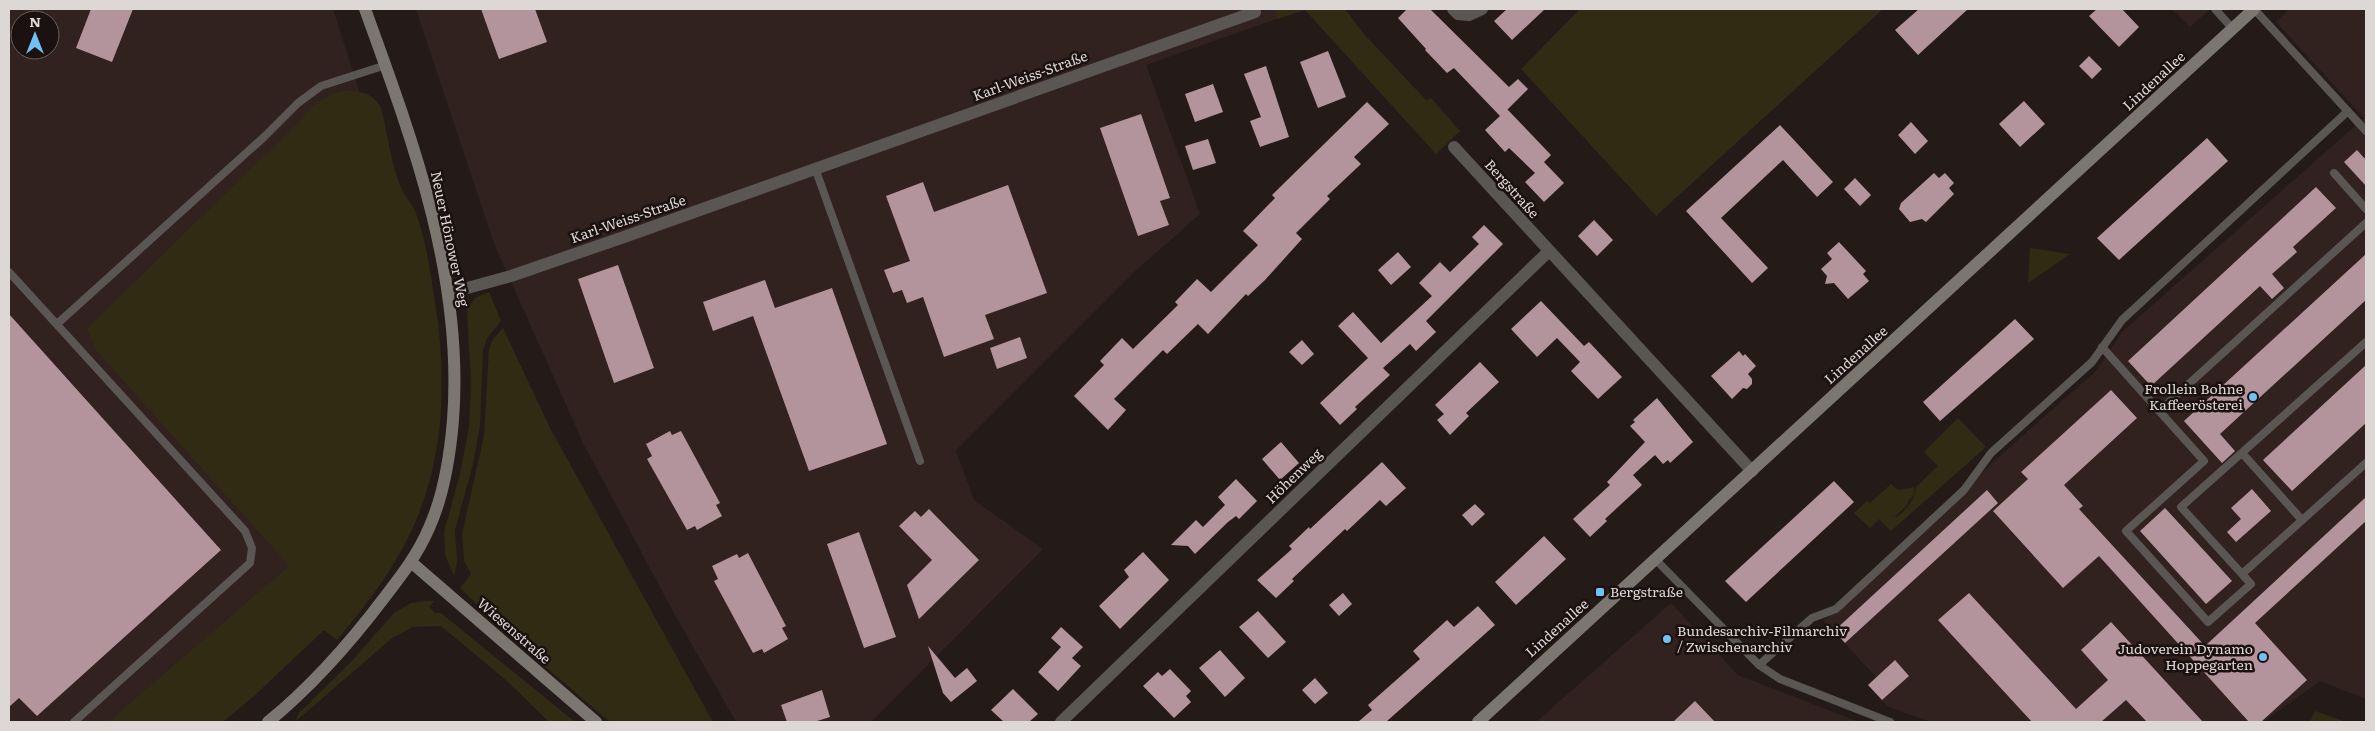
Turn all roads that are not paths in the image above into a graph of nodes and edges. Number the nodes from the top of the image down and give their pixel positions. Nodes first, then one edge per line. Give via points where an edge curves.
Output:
1 (365, 9) edge
2 (1452, 9) edge
3 (1482, 9) edge
4 (2215, 9) edge
5 (2254, 9) edge
6 (1255, 12) dead end
7 (2233, 29) junction
8 (386, 65) junction
9 (2348, 111) junction
10 (2366, 131) edge
11 (1454, 147) dead end
12 (815, 168) junction
13 (2334, 173) dead end
14 (2366, 209) edge
15 (2366, 223) edge
16 (1548, 252) junction
17 (9, 272) edge
18 (449, 293) junction
19 (57, 324) junction
20 (2366, 342) edge
21 (2102, 347) junction
22 (2159, 411) junction
23 (2242, 453) junction
24 (920, 461) dead end
25 (2366, 463) edge
26 (1752, 471) junction
27 (2302, 520) junction
28 (1656, 560) junction
29 (411, 562) junction
30 (2242, 574) junction
31 (1759, 665) junction
32 (74, 722) edge
33 (268, 722) edge
34 (596, 722) edge
35 (1061, 722) edge
36 (1478, 722) edge
37 (1890, 722) edge

1 - 8 street, Neuer Hönower Weg
2 - 3 street via 1458,14 1469,15
4 - 7 lane
5 - 7 street, Lindenallee
5 - 9 lane
6 - 12 street, Karl-Weiss-Straße
7 - 26 street, Lindenallee
8 - 18 street, Neuer Hönower Weg via 414,148
8 - 19 lane via 321,86 298,103
9 - 10 lane
9 - 21 lane via 2122,320
11 - 16 street, Bergstraße
12 - 18 street, Karl-Weiss-Straße via 511,276
12 - 24 lane
13 - 14 lane
15 - 22 lane
16 - 26 street, Bergstraße
16 - 35 street, Höhenweg
17 - 19 lane
18 - 29 street, Neuer Hönower Weg via 456,354 451,443 443,486 430,528
19 - 32 lane via 245,531 252,548 250,563
20 - 23 lane
21 - 22 lane
21 - 31 lane via 2092,362 1991,453 1964,490 1836,609 1812,618
22 - 30 lane via 2204,461 2126,531 2208,622 2251,584
23 - 27 lane
23 - 30 lane via 2182,507
25 - 27 lane
26 - 28 street, Lindenallee
27 - 30 lane
28 - 31 lane
28 - 36 street, Lindenallee
29 - 33 street, Neuer Hönower Weg via 351,642
29 - 34 street, Wiesenstraße
31 - 37 lane via 1780,680

